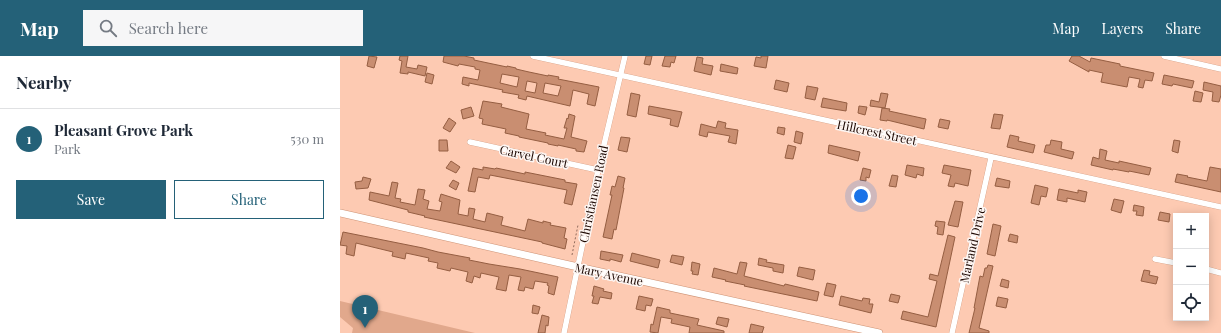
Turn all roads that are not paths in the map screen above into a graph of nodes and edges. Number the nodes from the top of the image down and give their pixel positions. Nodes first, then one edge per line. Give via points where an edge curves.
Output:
1 (533, 56) edge
2 (625, 56) edge
3 (1164, 56) edge
4 (1221, 69) edge
5 (620, 76) junction
6 (470, 142) dead end
7 (991, 158) junction
8 (598, 170) junction
9 (1221, 207) edge
10 (340, 213) edge
11 (1155, 259) dead end
12 (1173, 262) edge
13 (578, 267) junction
14 (1209, 270) edge
15 (1221, 273) edge
16 (564, 333) edge
17 (878, 333) edge
18 (952, 333) edge

1 - 5 street, Hillcrest Street
2 - 5 street, Christiansen Road
3 - 4 street
5 - 7 street, Hillcrest Street
5 - 8 street, Christiansen Road
6 - 8 street, Carvel Court
7 - 9 street, Hillcrest Street
7 - 18 street, Marland Drive
8 - 13 street, Christiansen Road
10 - 13 street, Mary Avenue
11 - 12 street
13 - 16 street, Christiansen Road
13 - 17 street, Mary Avenue
14 - 15 street

